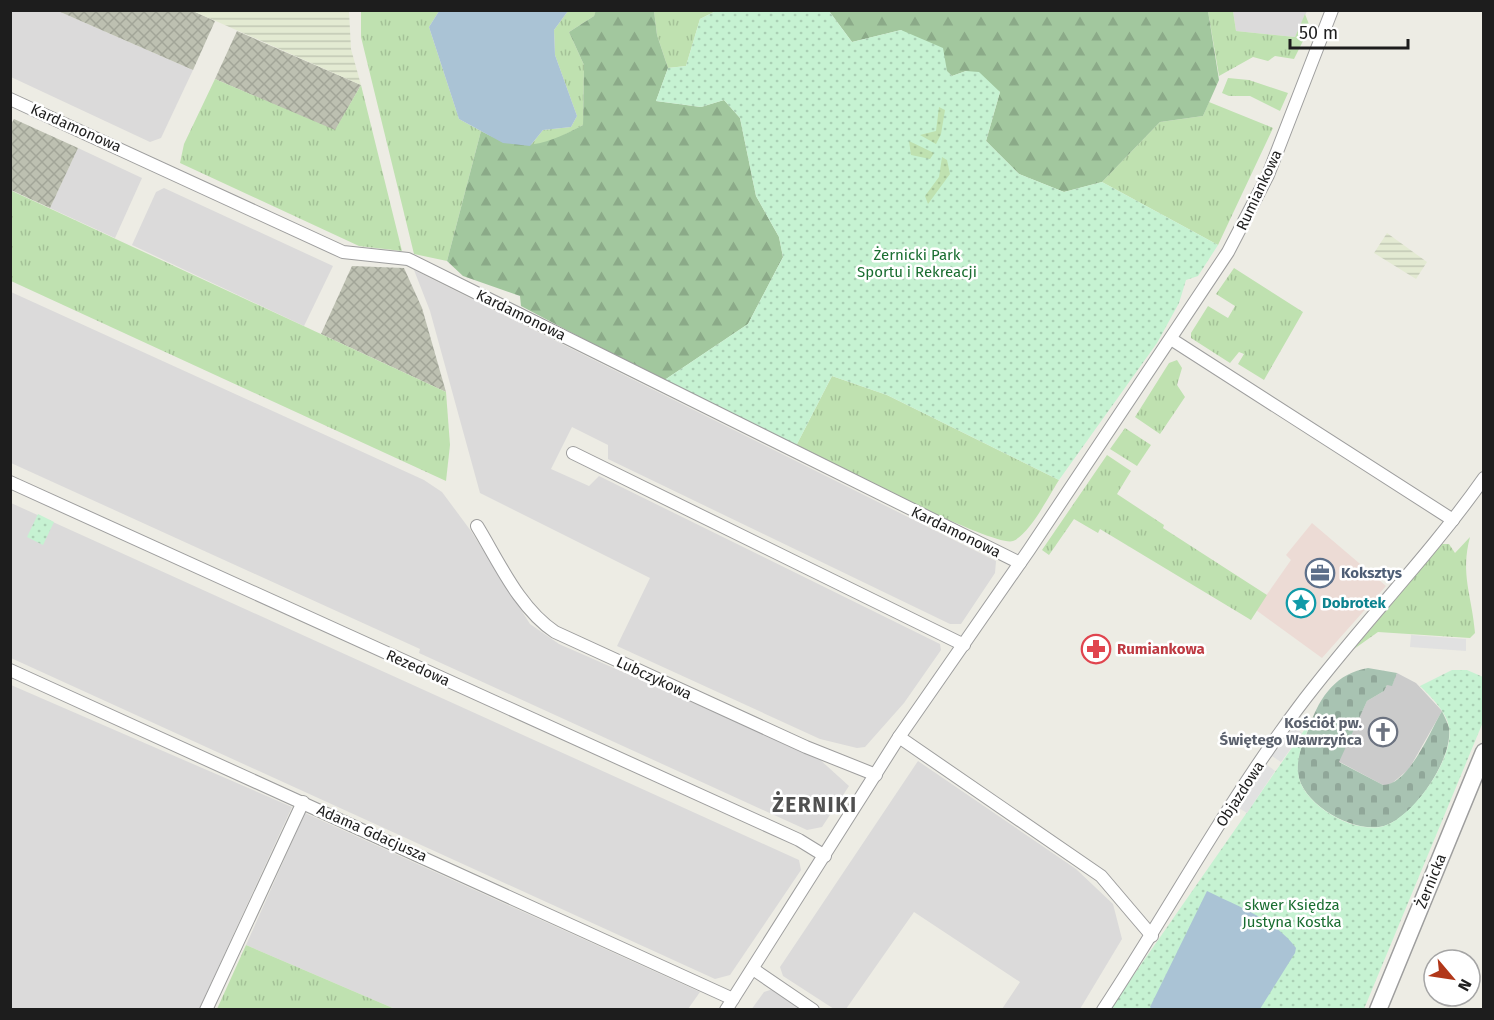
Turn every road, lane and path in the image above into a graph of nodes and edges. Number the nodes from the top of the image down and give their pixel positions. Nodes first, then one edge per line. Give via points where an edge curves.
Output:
1 (1329, 13) edge
2 (10, 99) edge
3 (1171, 339) junction
4 (573, 453) dead end
5 (1484, 478) edge
6 (10, 482) edge
7 (1453, 520) junction
8 (477, 526) dead end
9 (1020, 563) junction
10 (964, 645) junction
11 (10, 670) edge
12 (899, 737) junction
13 (1484, 752) edge
14 (876, 775) junction
15 (303, 802) junction
16 (825, 856) junction
17 (1152, 936) junction
18 (753, 969) junction
19 (730, 1004) edge
20 (206, 1010) edge
21 (813, 1010) edge
22 (1102, 1010) edge
23 (1378, 1010) edge

1 - 3 street, Rumiankowa via 1251,211
2 - 9 street, Kardamonowa via 343,252 408,259
3 - 7 street
3 - 9 street, Rumiankowa
4 - 10 street
5 - 7 street, Objazdowa
6 - 16 street, Rezedowa via 799,840
7 - 17 street, Objazdowa via 1297,709 1230,807
8 - 14 street, Lubczykowa via 525,603 539,622 555,632
9 - 10 street, Rumiankowa
10 - 12 street, Rumiankowa
11 - 15 street, Adama Gdacjusza
12 - 14 street, Rumiankowa
12 - 17 street via 1101,876
13 - 23 street, Żernicka
14 - 16 street, Rumiankowa
15 - 19 street, Adama Gdacjusza
15 - 20 street
16 - 18 street, Rumiankowa
17 - 22 street, Objazdowa
18 - 19 street, Rumiankowa
18 - 21 street

